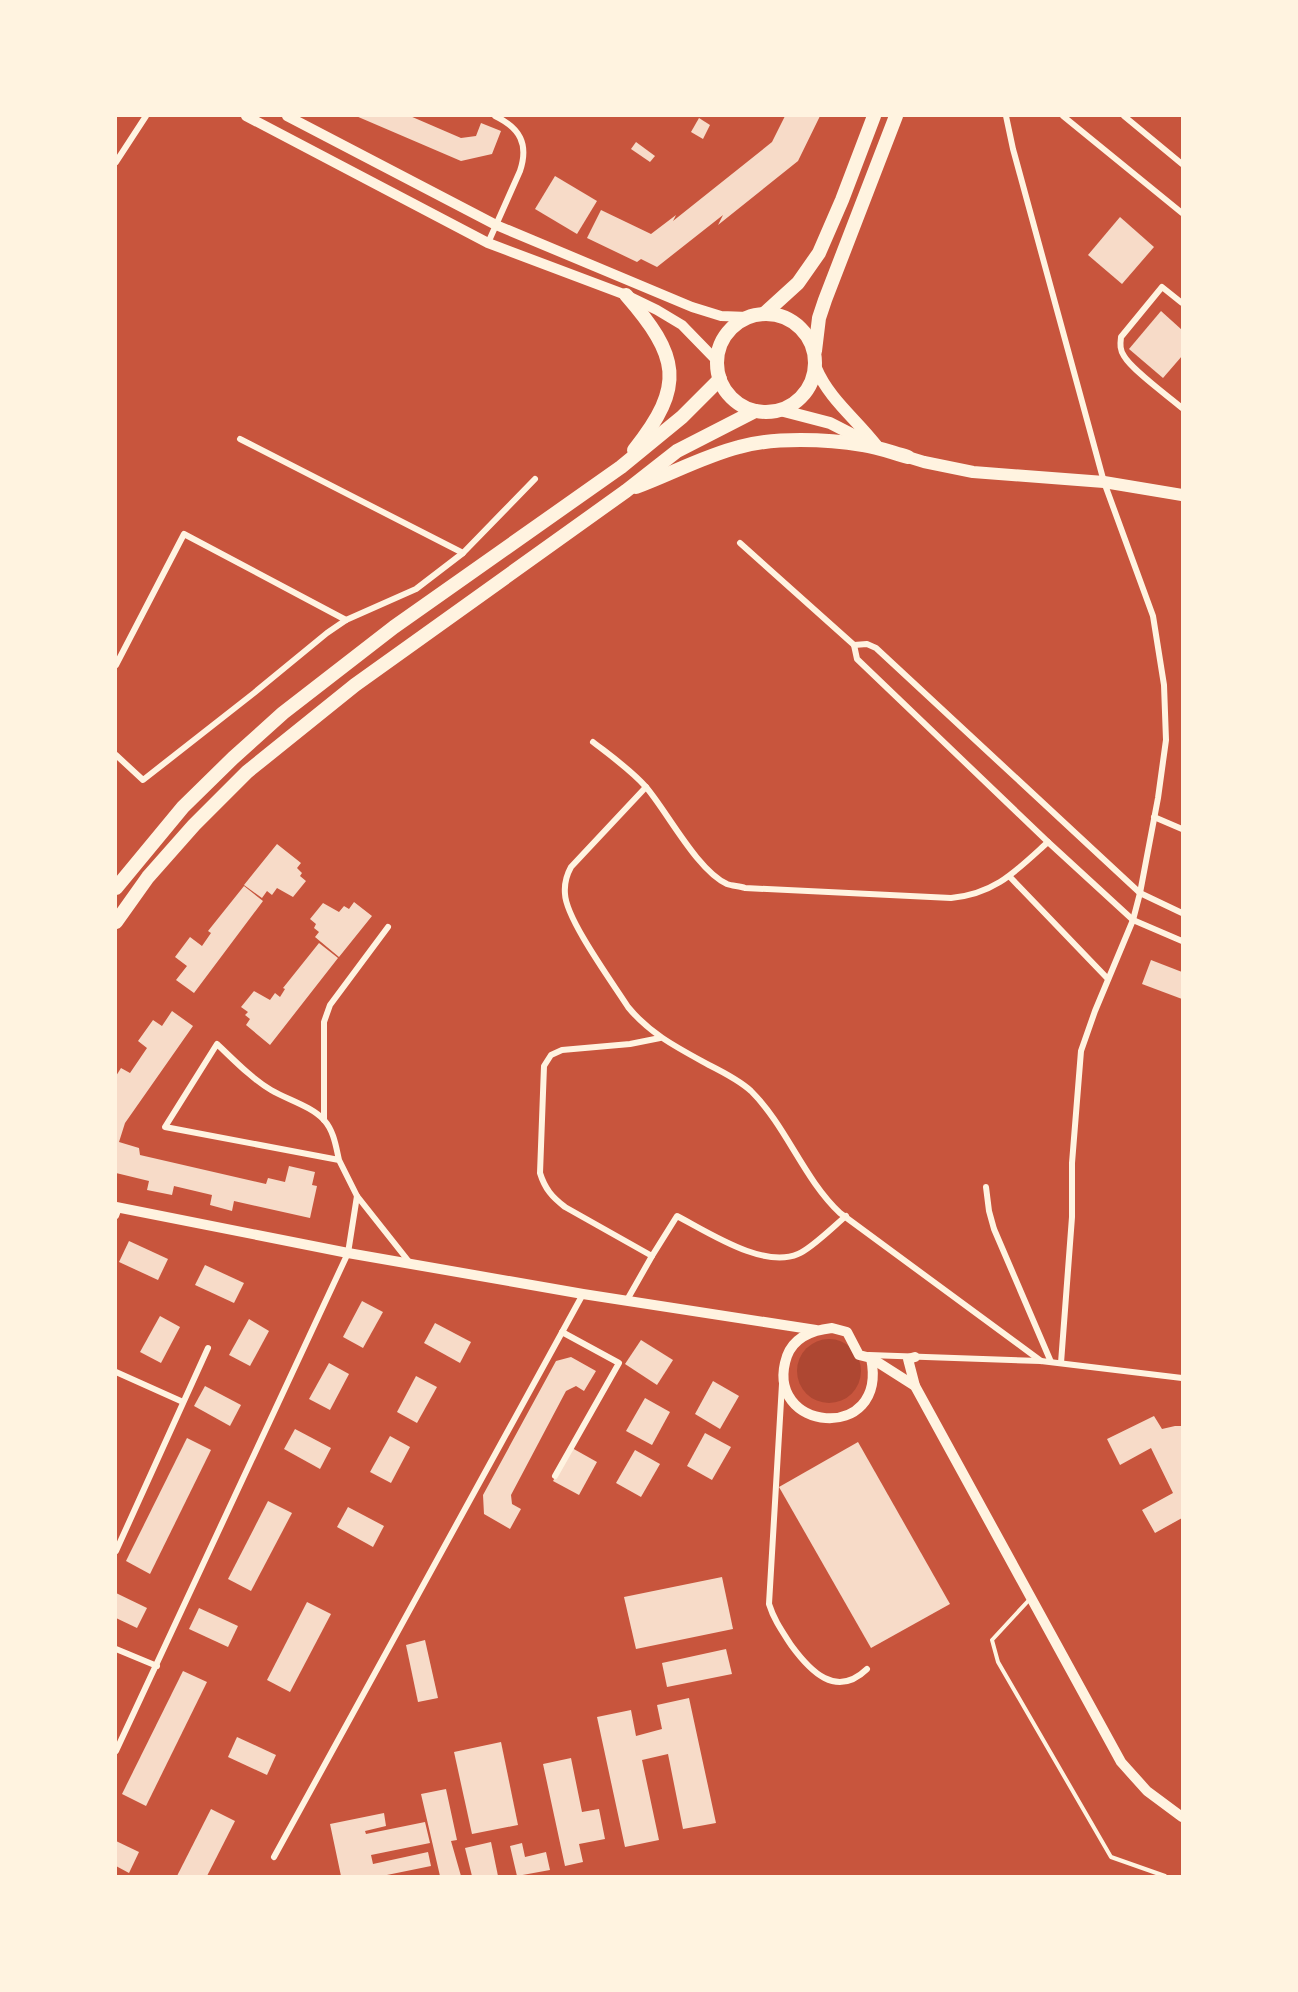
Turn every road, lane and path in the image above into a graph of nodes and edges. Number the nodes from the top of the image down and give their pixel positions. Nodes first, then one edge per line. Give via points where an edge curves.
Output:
1 (146, 116) edge
2 (246, 116) edge
3 (287, 116) edge
4 (495, 116) edge
5 (874, 116) edge
6 (896, 116) edge
7 (1006, 116) edge
8 (1063, 116) edge
9 (1125, 116) edge
10 (116, 162) edge
11 (1182, 164) edge
12 (1182, 213) edge
13 (496, 225) junction
14 (488, 243) junction
15 (626, 295) junction
16 (1182, 303) edge
17 (765, 313) junction
18 (748, 317) junction
19 (815, 353) junction
20 (717, 361) junction
21 (816, 368) junction
22 (720, 379) junction
23 (1182, 408) edge
24 (780, 410) junction
25 (755, 411) junction
26 (240, 439) dead end
27 (879, 449) junction
28 (908, 457) junction
29 (621, 467) junction
30 (534, 479) dead end
31 (1104, 482) junction
32 (626, 490) junction
33 (1182, 495) edge
34 (740, 543) dead end
35 (464, 553) junction
36 (346, 620) junction
37 (854, 645) junction
38 (116, 665) edge
39 (593, 742) dead end
40 (116, 755) edge
41 (646, 787) junction
42 (1154, 817) junction
43 (1182, 829) edge
44 (1048, 842) junction
45 (1010, 877) junction
46 (116, 888) edge
47 (1140, 893) junction
48 (1182, 913) edge
49 (1133, 920) junction
50 (116, 922) edge
51 (388, 927) dead end
52 (1182, 941) edge
53 (1108, 979) junction
54 (660, 1038) junction
55 (324, 1120) junction
56 (339, 1160) junction
57 (986, 1187) dead end
58 (357, 1196) junction
59 (117, 1210) edge
60 (846, 1216) junction
61 (348, 1252) junction
62 (652, 1256) junction
63 (410, 1264) junction
64 (583, 1294) junction
65 (627, 1300) junction
66 (816, 1330) junction
67 (562, 1332) junction
68 (208, 1348) dead end
69 (860, 1354) junction
70 (915, 1357) junction
71 (871, 1358) junction
72 (1041, 1361) junction
73 (1051, 1362) junction
74 (1061, 1363) junction
75 (783, 1367) junction
76 (116, 1372) edge
77 (1182, 1378) edge
78 (915, 1386) junction
79 (183, 1402) junction
80 (555, 1476) dead end
81 (116, 1551) edge
82 (1032, 1597) junction
83 (116, 1649) edge
84 (157, 1666) junction
85 (867, 1669) dead end
86 (116, 1751) edge
87 (1182, 1817) edge
88 (274, 1857) dead end
89 (1165, 1876) edge

1 - 10 street
2 - 14 street
3 - 13 street
4 - 13 street via 516,130 524,150 524,161
5 - 17 highway via 819,253 798,283
6 - 19 highway via 825,300
7 - 31 street
8 - 12 street
9 - 11 street
13 - 14 street
13 - 18 street via 692,307 721,316
14 - 15 street
15 - 20 street via 682,325
15 - 29 highway via 665,349 670,386 664,406 649,431
16 - 23 street via 1162,286 1121,337 1120,348 1132,366
17 - 18 highway
17 - 19 highway via 797,324
18 - 20 highway via 732,327 721,342
19 - 21 highway
20 - 22 highway
21 - 24 highway via 804,395
21 - 27 main road via 830,393
22 - 25 highway via 733,399
22 - 29 highway via 689,411
24 - 25 highway
24 - 27 main road via 831,423
25 - 32 highway via 677,451
26 - 35 street
27 - 28 main road
28 - 31 main road via 973,472
28 - 32 highway via 863,445 770,441 713,455
29 - 46 highway via 394,627 283,713 183,807
30 - 35 street
31 - 33 main road
31 - 42 street via 1153,616 1162,674 1166,740
32 - 50 highway via 356,685 247,772 148,877
34 - 37 street
35 - 36 street via 416,589
36 - 38 street via 183,534
36 - 40 street via 142,780
37 - 44 street via 857,659
37 - 47 street via 876,648
39 - 41 street
41 - 45 street via 700,860 728,884 745,888 951,897 979,893
41 - 54 street via 571,867 565,879 564,896 570,915 628,1007
42 - 43 street
42 - 47 street
44 - 45 street
44 - 49 street
45 - 53 street
47 - 48 street
47 - 49 street
49 - 52 street
49 - 53 street
51 - 55 street via 330,1005 324,1022
53 - 74 street via 1081,1051
54 - 60 street via 750,1090 826,1200
54 - 62 street via 562,1050 552,1055 544,1066 540,1173 552,1197 565,1207
55 - 56 street
55 - 56 street via 269,1089 217,1044 165,1127
56 - 58 street
57 - 73 street via 994,1229
58 - 61 street
58 - 63 street
59 - 61 street
60 - 62 street via 801,1254 776,1258 742,1249 677,1216
60 - 72 street
61 - 63 street
61 - 84 street
62 - 65 street
63 - 64 street
64 - 65 street
64 - 67 street
65 - 66 street
66 - 69 street via 832,1328 847,1332
66 - 75 street via 802,1337 788,1352
67 - 80 street via 619,1363
67 - 88 street
68 - 79 street
69 - 70 street
69 - 71 street
70 - 72 street
70 - 78 street via 908,1359
71 - 75 street via 874,1373 868,1397 858,1409 829,1420 800,1410 784,1383
71 - 78 street
72 - 73 street
73 - 74 street
74 - 77 street
75 - 85 street via 771,1612 806,1665 818,1676 848,1682
76 - 79 street
78 - 82 street
79 - 81 street
82 - 87 street via 1121,1762 1147,1791
82 - 89 lane via 992,1640 998,1662 1111,1857
83 - 84 street
84 - 86 street

